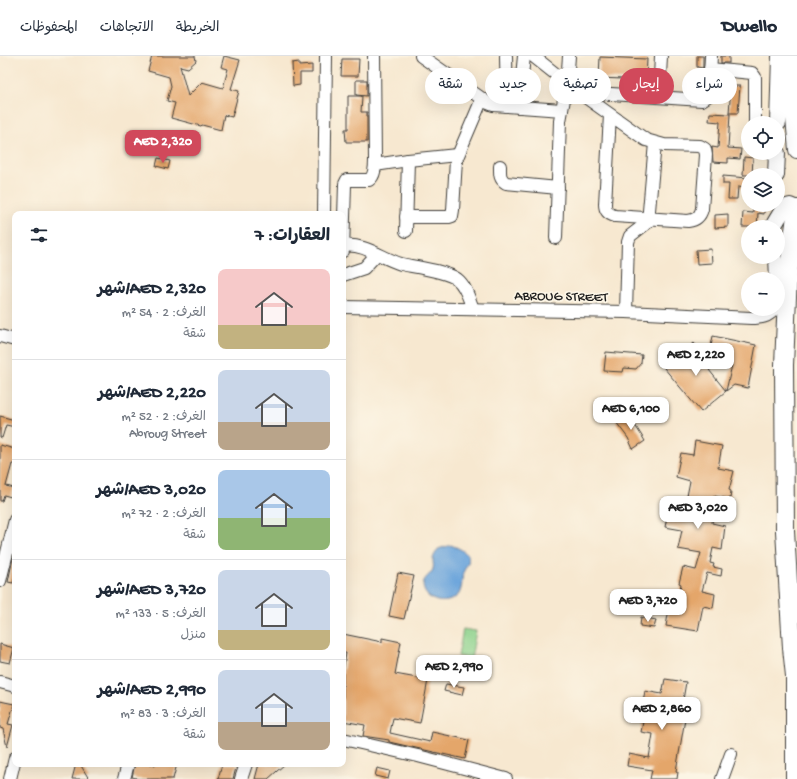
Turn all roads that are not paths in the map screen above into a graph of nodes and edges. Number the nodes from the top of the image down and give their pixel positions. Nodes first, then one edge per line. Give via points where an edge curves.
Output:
1 (326, 56) edge
2 (374, 56) edge
3 (421, 56) edge
4 (506, 56) edge
5 (524, 56) edge
6 (533, 56) edge
7 (569, 56) edge
8 (661, 56) edge
9 (711, 56) edge
10 (780, 56) edge
11 (793, 56) edge
12 (569, 68) edge
13 (660, 68) edge
14 (710, 68) edge
15 (549, 70) edge
16 (737, 72) edge
17 (482, 99) junction
18 (564, 104) edge
19 (594, 104) edge
20 (513, 106) junction
21 (562, 110) junction
22 (610, 115) junction
23 (755, 116) edge
24 (778, 116) edge
25 (655, 143) junction
26 (797, 150) edge
27 (457, 155) junction
28 (408, 160) junction
29 (375, 165) junction
30 (500, 166) dead end
31 (558, 188) junction
32 (797, 209) edge
33 (324, 211) edge
34 (344, 211) edge
35 (406, 217) junction
36 (648, 218) junction
37 (778, 220) edge
38 (406, 231) dead end
39 (556, 238) dead end
40 (346, 246) edge
41 (377, 254) junction
42 (346, 274) edge
43 (346, 307) edge
44 (473, 309) junction
45 (626, 312) junction
46 (765, 316) edge
47 (0, 336) edge
48 (12, 339) edge
49 (12, 532) edge
50 (0, 581) edge
51 (795, 659) edge
52 (0, 682) edge
53 (12, 685) edge
54 (346, 740) edge
55 (730, 754) dead end
56 (13, 767) edge
57 (127, 767) edge
58 (245, 767) edge
59 (10, 779) edge
60 (124, 779) edge
61 (241, 779) edge
62 (506, 779) edge
63 (722, 779) edge
64 (796, 779) edge

1 - 33 street
2 - 29 street
3 - 17 street
4 - 20 street
5 - 20 street
6 - 15 street
7 - 12 street
8 - 13 street
9 - 14 street
10 - 24 main road
11 - 26 main road via 793,108
16 - 23 street via 752,73 755,77
17 - 20 street via 494,105
17 - 27 street
18 - 21 street
19 - 22 street
20 - 21 street
21 - 31 street
22 - 25 street via 639,136
22 - 36 street via 605,208 610,215
25 - 36 street
25 - 36 street via 700,146 705,149 702,209 693,220
27 - 28 street
27 - 35 street via 452,216
28 - 29 street
28 - 35 street
29 - 34 street via 373,176 369,180 347,180
30 - 31 street via 500,175 506,183
31 - 39 street
32 - 37 main road via 790,206 784,208
32 - 51 highway via 788,274 785,336 785,531
35 - 38 street
36 - 45 street via 646,224 630,236 628,242
40 - 41 street via 361,247
41 - 42 street via 364,268
41 - 44 street via 400,263 451,275 463,284
43 - 44 street, ABROUG STREET
44 - 45 street, ABROUG STREET
45 - 46 street, ABROUG STREET via 751,318
47 - 48 street
49 - 50 street
51 - 64 highway
52 - 53 street
54 - 62 street
55 - 63 street
56 - 59 street
57 - 60 street
58 - 61 street

